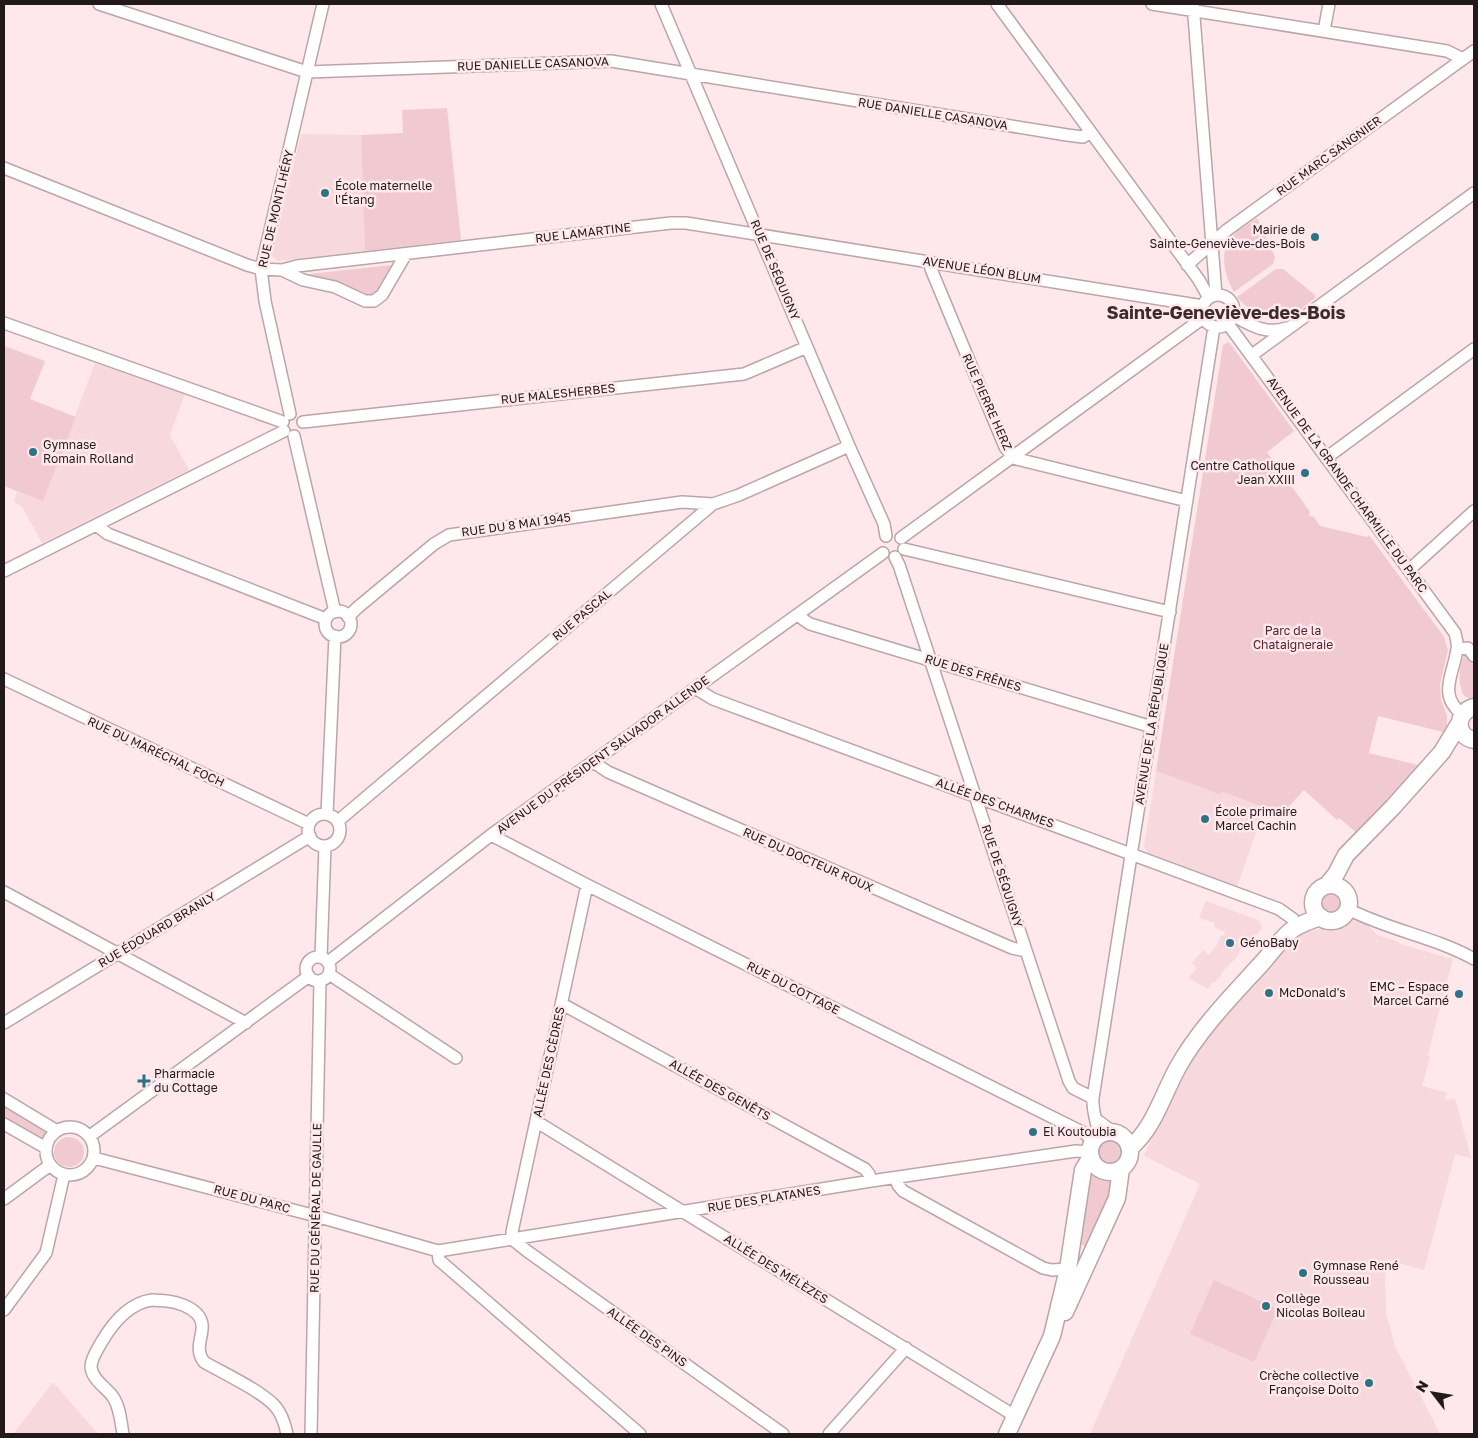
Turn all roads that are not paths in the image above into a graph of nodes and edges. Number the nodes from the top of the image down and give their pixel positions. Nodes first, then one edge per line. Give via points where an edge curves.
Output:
1 (99, 4) edge
2 (323, 4) edge
3 (661, 4) edge
4 (997, 4) edge
5 (1152, 4) edge
6 (1329, 4) edge
7 (1193, 7) edge
8 (1324, 31) junction
9 (1474, 51) edge
10 (1463, 59) junction
11 (307, 72) junction
12 (691, 74) junction
13 (1090, 132) junction
14 (4, 168) edge
15 (1474, 193) edge
16 (760, 234) junction
17 (1212, 243) junction
18 (406, 254) junction
19 (930, 262) junction
20 (1188, 264) junction
21 (261, 269) junction
22 (282, 270) junction
23 (1208, 304) junction
24 (1231, 320) junction
25 (4, 323) edge
26 (1214, 327) junction
27 (1290, 327) junction
28 (807, 347) junction
29 (1474, 349) edge
30 (1252, 355) junction
31 (303, 422) junction
32 (288, 426) junction
33 (849, 446) junction
34 (1013, 458) junction
35 (1326, 458) junction
36 (1187, 501) junction
37 (713, 504) junction
38 (1474, 512) edge
39 (96, 525) junction
40 (886, 536) junction
41 (903, 544) junction
42 (883, 553) junction
43 (895, 558) junction
44 (1409, 570) junction
45 (4, 571) edge
46 (1170, 612) junction
47 (798, 614) junction
48 (331, 615) junction
49 (348, 617) junction
50 (335, 636) junction
51 (1457, 649) junction
52 (1474, 656) edge
53 (930, 660) junction
54 (4, 679) edge
55 (695, 688) junction
56 (1465, 715) edge
57 (1152, 728) junction
58 (1472, 740) edge
59 (1442, 752) junction
60 (593, 762) junction
61 (975, 796) junction
62 (327, 814) junction
63 (338, 822) junction
64 (309, 824) junction
65 (492, 835) junction
66 (310, 836) junction
67 (325, 846) junction
68 (1132, 854) junction
69 (587, 886) junction
70 (1334, 886) junction
71 (4, 892) edge
72 (1348, 909) junction
73 (1317, 912) junction
74 (1293, 919) junction
75 (1026, 951) junction
76 (118, 953) junction
77 (1474, 959) edge
78 (324, 960) junction
79 (319, 977) junction
80 (562, 1004) junction
81 (246, 1023) junction
82 (4, 1024) edge
83 (456, 1058) dead end
84 (1093, 1098) junction
85 (4, 1099) edge
86 (536, 1123) junction
87 (4, 1124) edge
88 (57, 1131) junction
89 (90, 1136) junction
90 (1105, 1141) junction
91 (46, 1148) junction
92 (94, 1158) junction
93 (50, 1165) junction
94 (1121, 1169) junction
95 (64, 1175) junction
96 (896, 1178) junction
97 (871, 1181) junction
98 (4, 1199) edge
99 (684, 1212) junction
100 (316, 1216) junction
101 (512, 1239) junction
102 (438, 1251) junction
103 (1068, 1269) junction
104 (4, 1310) edge
105 (1052, 1336) junction
106 (906, 1348) junction
107 (1016, 1416) junction
108 (123, 1434) edge
109 (287, 1434) edge
110 (312, 1434) edge
111 (640, 1434) edge
112 (783, 1434) edge
113 (829, 1434) edge
114 (1007, 1434) edge

1 - 11 street, RUE DANIELLE CASANOVA
2 - 11 street, RUE DE MONTLHÉRY
3 - 12 street, RUE DE SÉQUIGNY
4 - 13 street
5 - 7 street
6 - 8 street
7 - 8 street
7 - 17 street
8 - 10 street via 1447,51
9 - 10 street, RUE MARC SANGNIER
10 - 17 street, RUE MARC SANGNIER
11 - 12 street, RUE DANIELLE CASANOVA via 611,61
11 - 21 street, RUE DE MONTLHÉRY
12 - 13 street, RUE DANIELLE CASANOVA via 1067,135 1083,136
12 - 16 street, RUE DE SÉQUIGNY
13 - 20 street
14 - 21 street, RUE LAMARTINE
15 - 27 street
16 - 18 street, RUE LAMARTINE via 686,222
16 - 19 street, AVENUE LÉON BLUM
16 - 28 street, RUE DE SÉQUIGNY
17 - 20 street, RUE MARC SANGNIER
17 - 23 street
18 - 22 street, RUE LAMARTINE
18 - 22 street, RUE LAMARTINE via 382,296 370,302
19 - 23 street, AVENUE LÉON BLUM
19 - 34 street, RUE PIERRE HERZ via 987,405
20 - 23 street
21 - 22 street, RUE LAMARTINE
21 - 32 street, RUE DE MONTLHÉRY
23 - 24 street via 1221,295 1230,301 1234,310
23 - 26 street via 1206,322
23 - 34 street
24 - 26 street via 1224,326
24 - 27 street via 1272,332
24 - 30 street, AVENUE DE LA GRANDE CHARMILLE DU PARC
25 - 32 street
26 - 36 street, AVENUE DE LA RÉPUBLIQUE
27 - 30 street
28 - 31 street, RUE MALESHERBES via 744,374
28 - 33 street, RUE DE SÉQUIGNY
29 - 35 street
30 - 35 street, AVENUE DE LA GRANDE CHARMILLE DU PARC
31 - 32 street via 298,415
31 - 32 street via 302,431
32 - 39 street
32 - 48 street, RUE DE MONTLHÉRY
33 - 37 street, RUE PASCAL
33 - 40 street, RUE DE SÉQUIGNY via 884,524
34 - 36 street, RUE PIERRE HERZ
34 - 41 street
35 - 44 street, AVENUE DE LA GRANDE CHARMILLE DU PARC
36 - 46 street, AVENUE DE LA RÉPUBLIQUE
37 - 49 street, RUE DU 8 MAI 1945 via 682,502 450,535 434,544
37 - 63 street, RUE PASCAL
38 - 44 street
39 - 45 street
39 - 48 street via 108,534
40 - 41 street via 894,534
40 - 42 street via 881,542
41 - 43 street via 902,553
41 - 46 street
42 - 43 street
42 - 47 street, AVENUE DU PRÉSIDENT SALVADOR ALLENDE
43 - 53 street, RUE DE SÉQUIGNY
44 - 51 street, AVENUE DE LA GRANDE CHARMILLE DU PARC via 1455,633
46 - 57 street, AVENUE DE LA RÉPUBLIQUE
47 - 53 street, RUE DES FRÊNES via 810,624
47 - 55 street, AVENUE DU PRÉSIDENT SALVADOR ALLENDE
48 - 49 street via 345,613
48 - 50 street via 326,628
49 - 50 street via 348,631 340,637
50 - 62 street
51 - 52 street via 1468,648
51 - 56 street via 1448,693 1454,708
53 - 57 street, RUE DES FRÊNES
53 - 61 street, RUE DE SÉQUIGNY
54 - 64 street, RUE DU MARÉCHAL FOCH
55 - 60 street, AVENUE DU PRÉSIDENT SALVADOR ALLENDE
55 - 61 street, ALLÉE DES CHARMES via 713,698
56 - 58 main road via 1462,733
56 - 59 main road
57 - 68 street, AVENUE DE LA RÉPUBLIQUE
58 - 59 main road
59 - 70 main road via 1346,855
60 - 65 street, AVENUE DU PRÉSIDENT SALVADOR ALLENDE
60 - 75 street, RUE DU DOCTEUR ROUX via 626,780 1012,948
61 - 68 street, ALLÉE DES CHARMES
61 - 75 street, RUE DE SÉQUIGNY
62 - 63 street
62 - 64 street via 316,816
63 - 67 street via 340,834 337,840
64 - 66 street
65 - 69 street, RUE DU COTTAGE
65 - 78 street, AVENUE DU PRÉSIDENT SALVADOR ALLENDE
66 - 67 street
66 - 76 street, RUE ÉDOUARD BRANLY
67 - 78 street
68 - 74 street, ALLÉE DES CHARMES via 1279,909
68 - 84 street, AVENUE DE LA RÉPUBLIQUE
69 - 80 street, ALLÉE DES CÈDRES
69 - 90 street, RUE DU COTTAGE via 1084,1134
70 - 72 main road via 1347,895
70 - 73 main road via 1318,891 1313,901
71 - 76 street
72 - 73 main road via 1338,920 1329,921
72 - 77 street
73 - 74 main road
73 - 90 main road via 1285,936 1209,1022 1178,1067 1139,1140
74 - 90 main road via 1264,946 1194,1028 1135,1133
75 - 84 street, RUE DE SÉQUIGNY via 1069,1081 1073,1088
76 - 81 street
76 - 82 street, RUE ÉDOUARD BRANLY
78 - 79 street via 330,968
78 - 79 street via 314,958 308,962 306,970
79 - 81 street
79 - 83 street
79 - 100 street, RUE DU GÉNÉRAL DE GAULLE
80 - 86 street, ALLÉE DES CÈDRES
80 - 97 street, ALLÉE DES GENÊTS via 865,1169
81 - 89 street
84 - 90 street, AVENUE DE LA RÉPUBLIQUE via 1093,1112
85 - 88 street
86 - 99 street, ALLÉE DES MÉLÈZES
86 - 101 street, ALLÉE DES CÈDRES
87 - 91 street
88 - 89 street via 78,1128
88 - 91 street
89 - 92 street
90 - 94 main road via 1129,1160
90 - 94 main road via 1098,1167 1109,1172
90 - 96 street, RUE DES PLATANES via 1076,1151
90 - 103 main road via 1083,1170
91 - 93 street
92 - 95 street via 86,1170 72,1176
92 - 100 street, RUE DU PARC
93 - 95 street
93 - 98 street
94 - 105 main road via 1117,1198
95 - 104 street via 46,1253
96 - 97 street, RUE DES PLATANES
96 - 103 street via 903,1191 1043,1268
97 - 99 street, RUE DES PLATANES
99 - 101 street, RUE DES PLATANES
99 - 106 street, ALLÉE DES MÉLÈZES
100 - 102 street, RUE DU PARC
100 - 110 street, RUE DU GÉNÉRAL DE GAULLE
101 - 102 street, RUE DES PLATANES
101 - 112 street, ALLÉE DES PINS
102 - 111 street via 443,1264
103 - 105 main road
105 - 107 main road
106 - 107 street, ALLÉE DES MÉLÈZES
106 - 113 street
107 - 114 main road
108 - 109 street via 114,1398 93,1376 91,1366 95,1353 115,1322 126,1312 152,1300 186,1306 197,1314 202,1321 199,1355 204,1362 275,1406 283,1417

